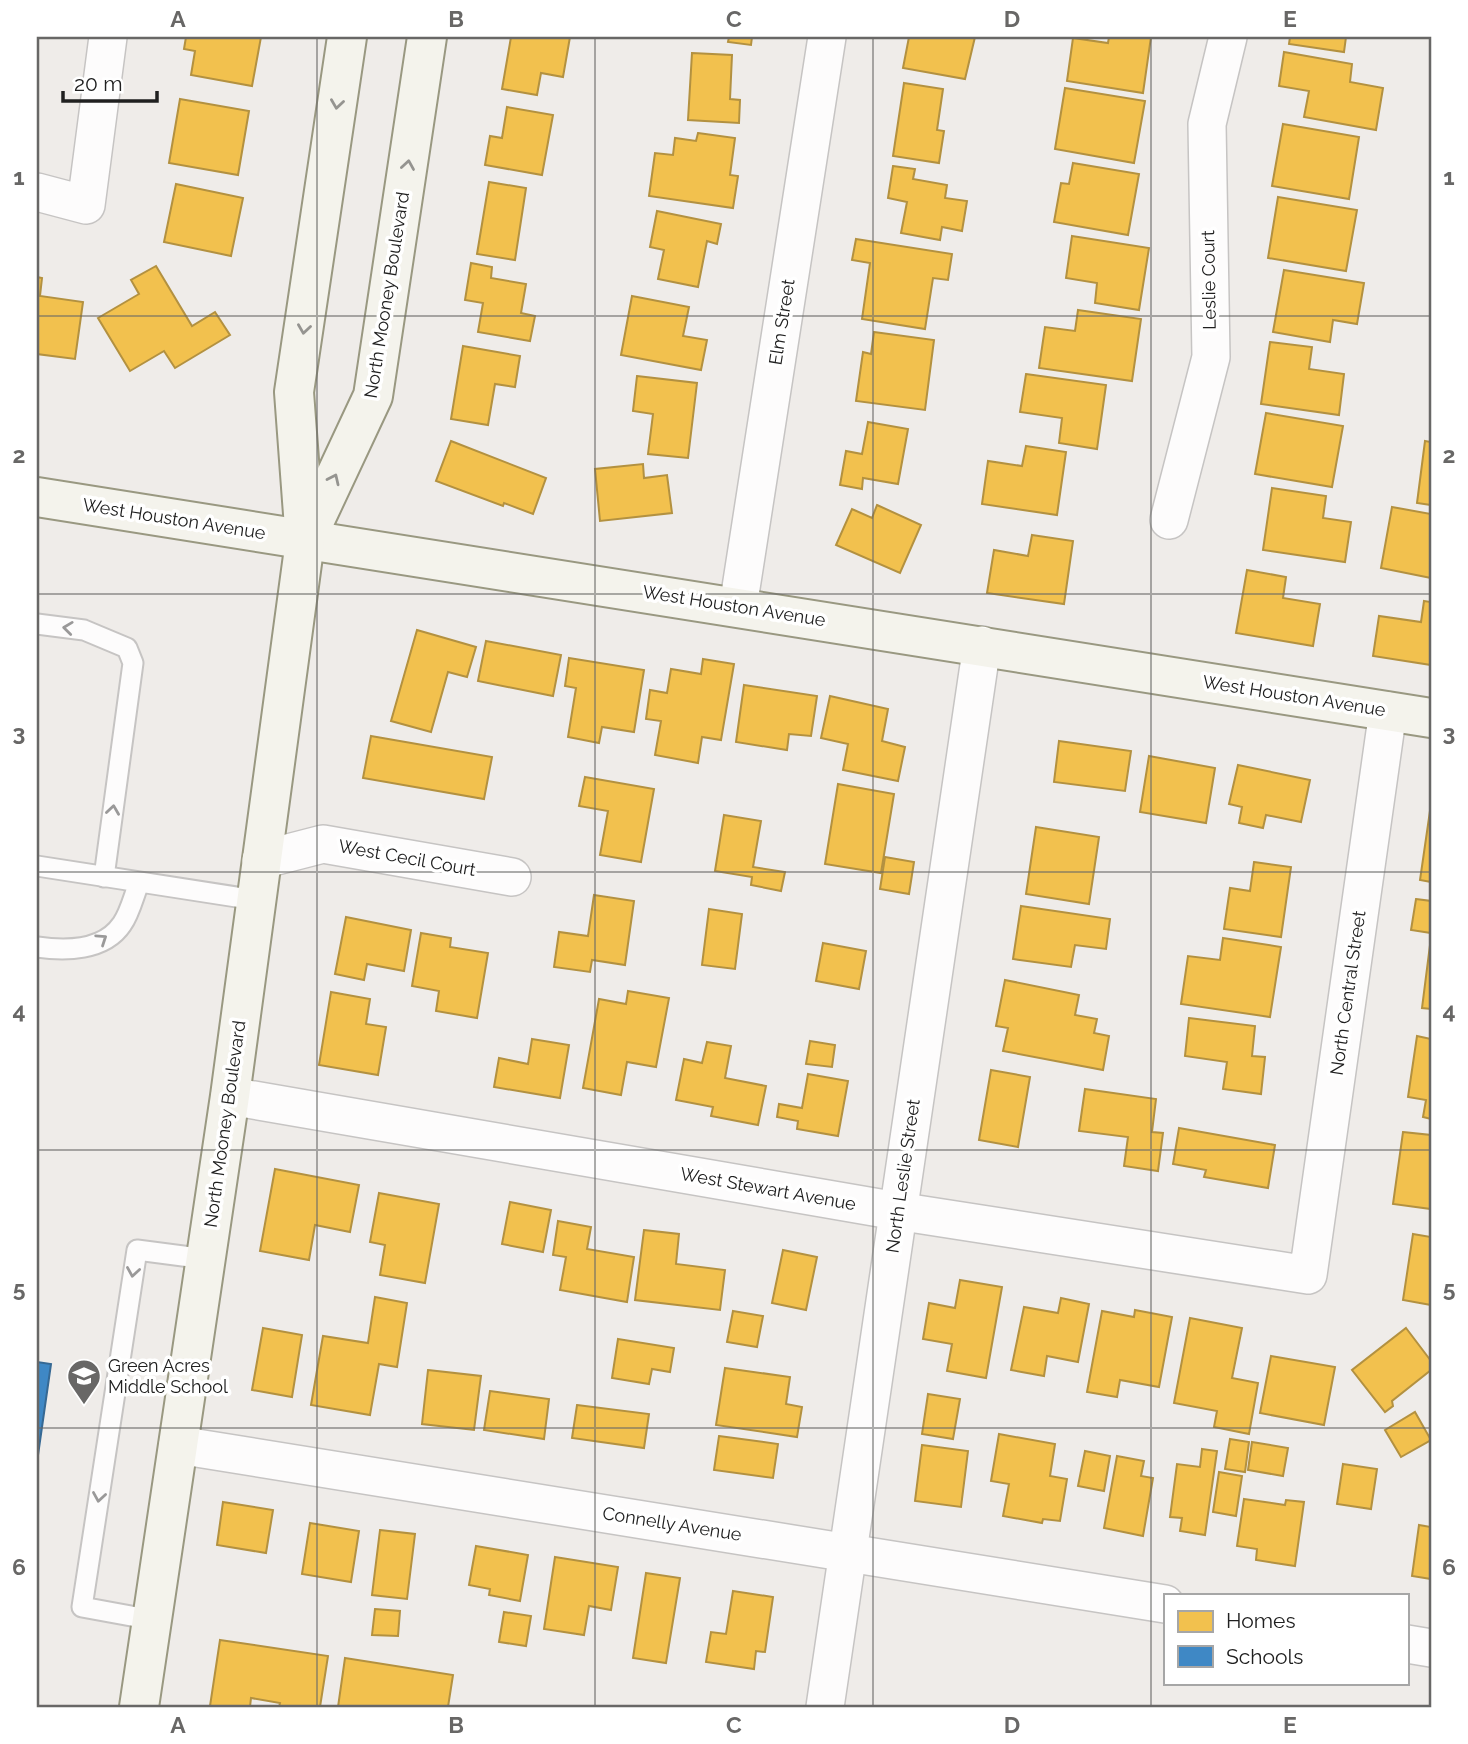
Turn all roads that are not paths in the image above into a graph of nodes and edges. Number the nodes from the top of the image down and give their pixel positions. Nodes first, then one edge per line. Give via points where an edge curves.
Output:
1 (108, 37) edge
2 (347, 37) edge
3 (427, 37) edge
4 (827, 37) edge
5 (1228, 37) edge
6 (37, 192) edge
7 (37, 497) edge
8 (1169, 520) dead end
9 (306, 541) junction
10 (738, 607) junction
11 (37, 624) edge
12 (982, 645) junction
13 (1388, 711) junction
14 (1431, 718) edge
15 (261, 860) junction
16 (37, 866) edge
17 (104, 877) junction
18 (512, 877) dead end
19 (139, 883) junction
20 (256, 900) junction
21 (37, 947) edge
22 (230, 1096) junction
23 (897, 1211) junction
24 (206, 1258) junction
25 (1308, 1275) joint
26 (178, 1445) junction
27 (848, 1552) junction
28 (1164, 1604) edge
29 (153, 1620) junction
30 (1408, 1644) edge
31 (1431, 1648) edge
32 (139, 1707) edge
33 (825, 1707) edge

1 - 6 street via 86,205
2 -> 9 street, North Mooney Boulevard via 294,392
9 -> 3 street, North Mooney Boulevard via 373,396
4 - 10 street, Elm Street
5 - 8 street, Leslie Court via 1206,124 1211,357
7 - 9 street, West Houston Avenue
9 - 10 street, West Houston Avenue
9 - 15 street, North Mooney Boulevard
10 - 12 street, West Houston Avenue
17 -> 11 lane via 133,663 127,648 84,630
12 - 13 street, West Houston Avenue
12 - 23 street, North Leslie Street
13 - 14 street, West Houston Avenue
13 - 25 street, North Central Street
15 - 18 street, West Cecil Court via 323,844
15 - 20 street, North Mooney Boulevard
16 - 17 lane
17 - 19 lane
19 - 20 lane
21 -> 19 lane via 61,950 94,945 122,925
20 - 22 street, North Mooney Boulevard
22 - 23 street, West Stewart Avenue
22 - 24 street, North Mooney Boulevard
23 - 25 street, West Stewart Avenue
23 - 27 street, North Leslie Street
24 - 26 street, North Mooney Boulevard
24 -> 29 lane via 137,1250 82,1606
26 - 27 street, Connelly Avenue
26 - 29 street, North Mooney Boulevard
27 - 28 street, Connelly Avenue
27 - 33 street, North Leslie Street
29 - 32 street, North Mooney Boulevard
30 - 31 street

